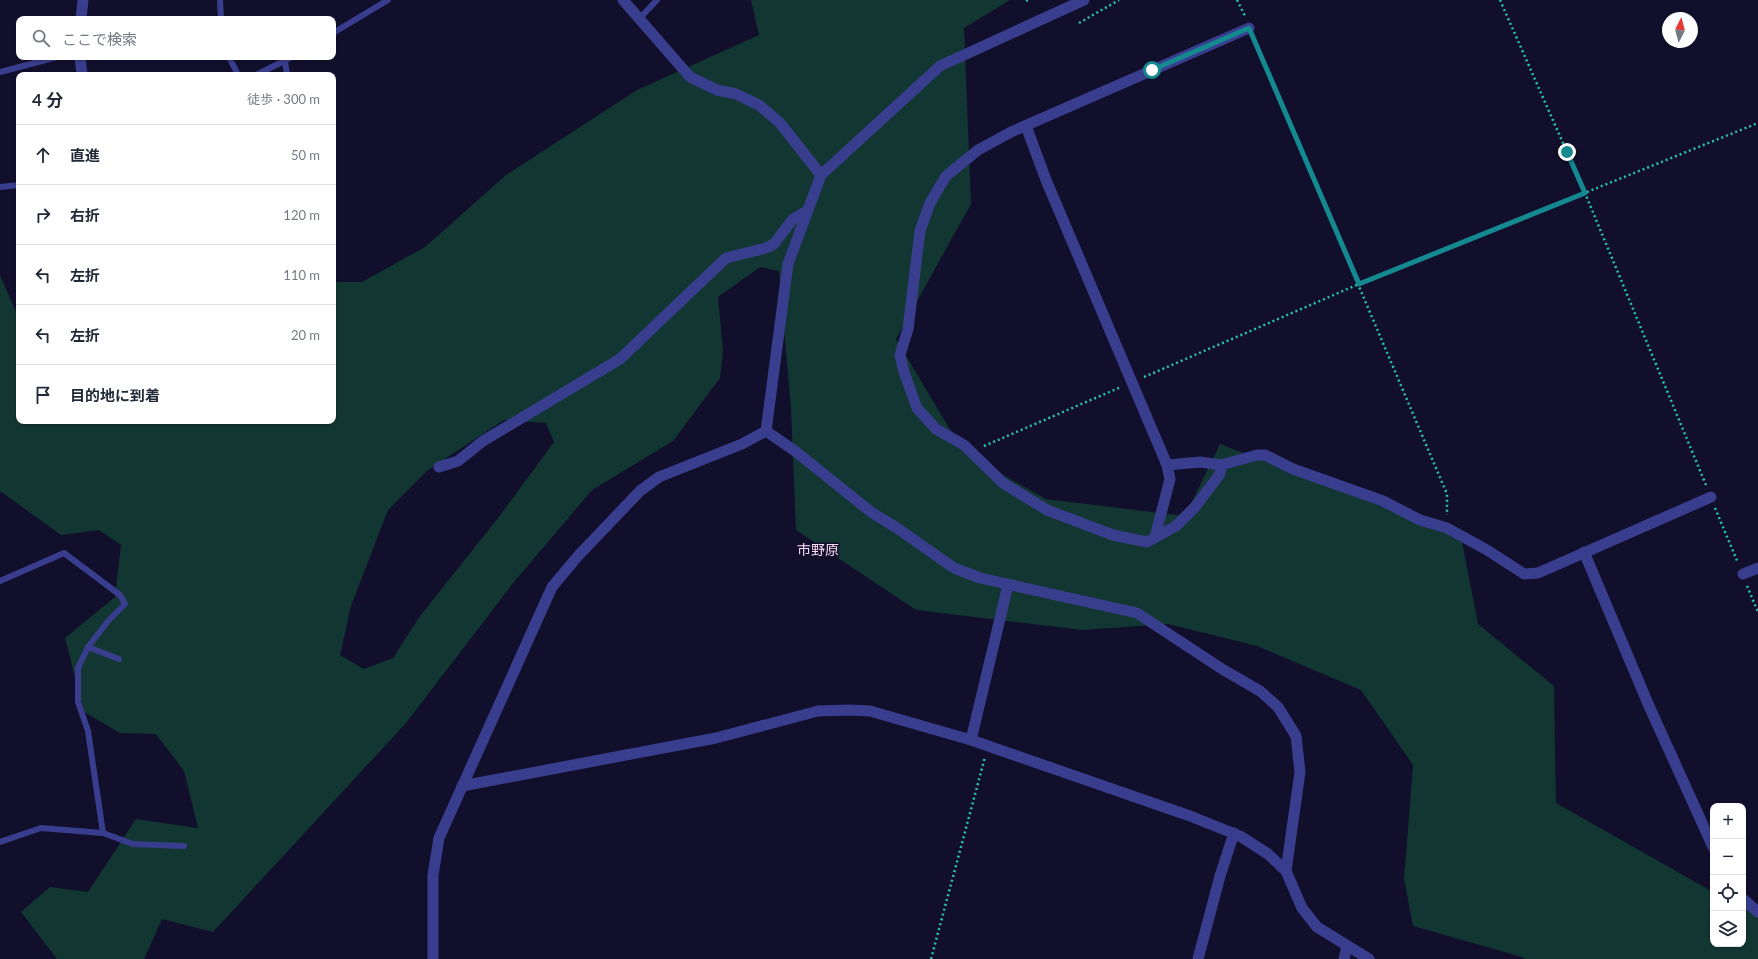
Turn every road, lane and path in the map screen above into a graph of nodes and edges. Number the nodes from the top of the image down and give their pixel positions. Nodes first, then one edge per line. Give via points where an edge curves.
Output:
1 (83, 0) edge
2 (220, 0) edge
3 (388, 0) edge
4 (623, 0) edge
5 (657, 0) edge
6 (1084, 0) edge
7 (1119, 0) edge
8 (1238, 0) edge
9 (1500, 0) edge
10 (81, 16) edge
11 (221, 16) edge
12 (639, 19) junction
13 (1079, 23) dead end
14 (1249, 28) junction
15 (336, 31) edge
16 (46, 60) edge
17 (80, 60) edge
18 (230, 60) edge
19 (285, 61) joint
20 (0, 72) edge
21 (82, 72) edge
22 (236, 72) edge
23 (262, 72) edge
24 (287, 72) edge
25 (1758, 123) edge
26 (1026, 126) junction
27 (821, 175) junction
28 (16, 184) edge
29 (0, 187) edge
30 (1585, 193) junction
31 (807, 210) junction
32 (1359, 284) junction
33 (1133, 382) junction
34 (766, 431) junction
35 (984, 446) dead end
36 (1221, 465) junction
37 (1167, 466) junction
38 (439, 467) dead end
39 (1710, 496) junction
40 (1447, 528) junction
41 (1155, 537) junction
42 (1584, 552) junction
43 (1758, 568) edge
44 (1743, 574) junction
45 (0, 581) edge
46 (1008, 585) junction
47 (1758, 612) edge
48 (88, 647) junction
49 (119, 659) dead end
50 (971, 740) junction
51 (988, 746) junction
52 (462, 786) junction
53 (103, 833) junction
54 (1234, 833) junction
55 (1710, 840) edge
56 (0, 842) edge
57 (184, 846) dead end
58 (1286, 871) junction
59 (1746, 902) edge
60 (1758, 912) edge
61 (1347, 946) junction
62 (434, 959) edge
63 (931, 959) edge
64 (1198, 959) edge
65 (1344, 959) edge
66 (1369, 959) edge

1 - 10 street
2 - 11 lane
3 - 15 lane
4 - 12 street
5 - 12 lane
6 - 27 street via 940,66
7 - 13 path
8 - 14 path
9 - 30 path
12 - 27 street via 690,77 759,105 780,123
14 - 26 street
14 - 32 path
16 - 20 lane
17 - 21 street
18 - 22 lane
19 - 23 lane
19 - 24 lane
25 - 30 path
26 - 33 street via 1046,180
26 - 41 street via 978,150 946,176 930,204 920,231 908,329 900,355 904,372 917,408 936,430 964,445 1003,484 1047,510 1113,535 1147,542
27 - 31 street
28 - 29 lane
30 - 32 path
30 - 39 path
31 - 34 street via 788,264
31 - 38 street via 793,219 774,244 726,258 620,359 483,441 458,461
32 - 33 path
32 - 40 path via 1447,494
33 - 35 path
33 - 37 street
34 - 46 street via 871,512 954,568
34 - 52 street via 742,444 659,477 640,491 574,561 552,587
36 - 37 street via 1200,462
36 - 40 street via 1265,455 1383,501 1420,520
36 - 41 street via 1220,474 1195,507 1176,526
37 - 41 street via 1170,479
39 - 42 street
39 - 44 path
40 - 42 street via 1524,574 1538,573
42 - 55 street via 1649,706
43 - 44 street
44 - 47 path
45 - 48 lane via 64,553 120,595 125,604
46 - 50 street
46 - 58 street via 1137,613 1260,691 1278,707 1296,736 1300,772
48 - 49 lane
48 - 53 lane via 78,668 78,702 88,731
50 - 51 street
50 - 52 street via 870,711 818,711 716,738
51 - 54 street
51 - 63 path
52 - 62 street via 439,838 433,875
53 - 56 lane via 41,828
53 - 57 lane via 133,844
54 - 58 street via 1268,854
54 - 64 street
58 - 61 street via 1302,908 1318,927
59 - 60 street
61 - 65 street
61 - 66 street

